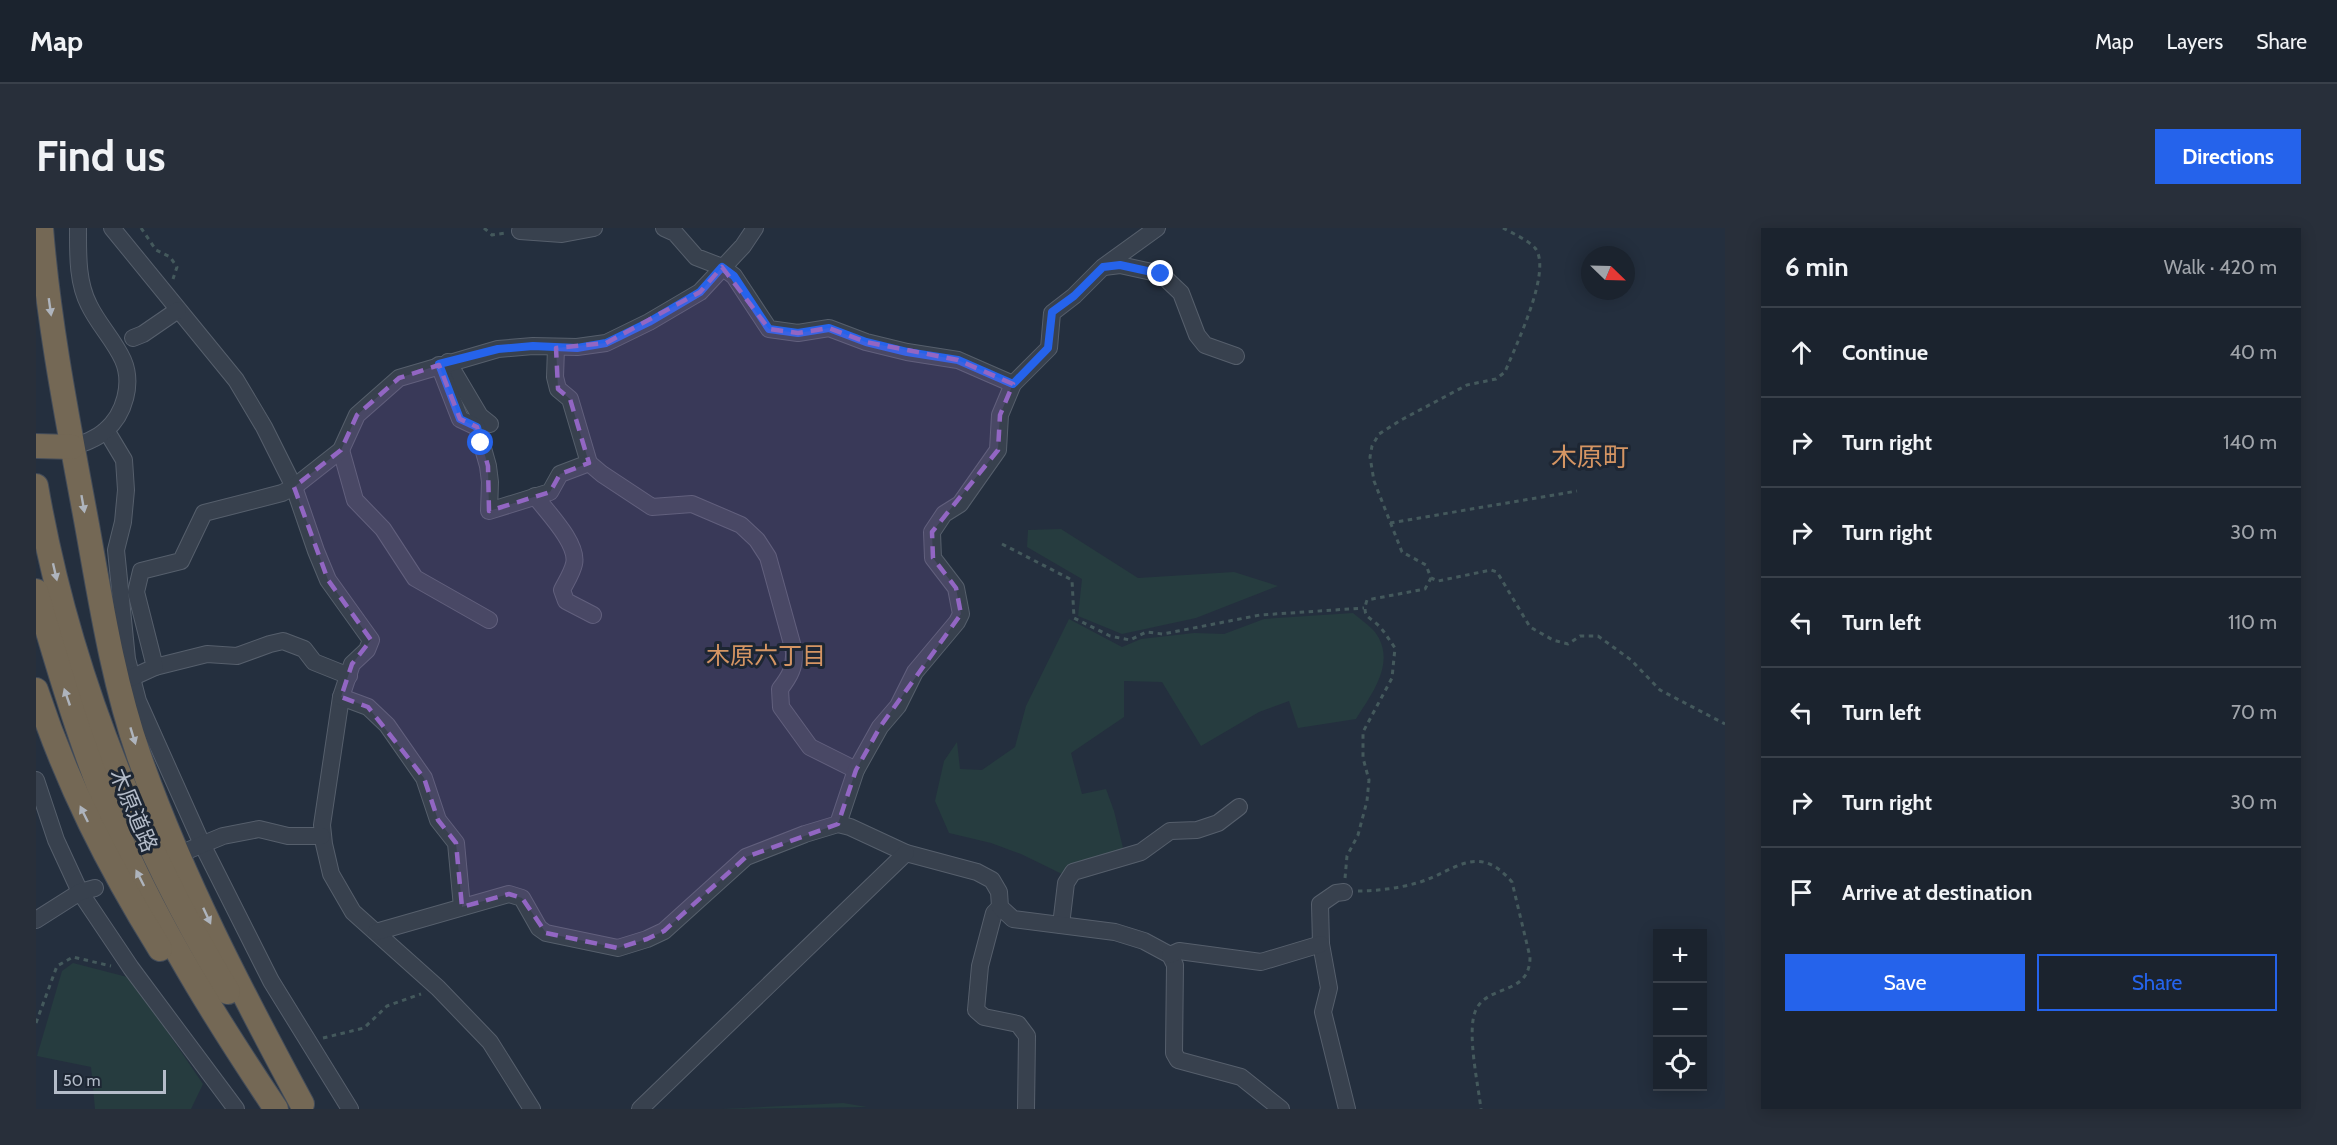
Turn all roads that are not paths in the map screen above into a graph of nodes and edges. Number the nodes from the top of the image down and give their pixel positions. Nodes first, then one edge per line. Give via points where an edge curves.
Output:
1 (41, 228) edge
2 (78, 228) edge
3 (112, 228) edge
4 (594, 228) edge
5 (664, 228) edge
6 (755, 228) edge
7 (1157, 228) edge
8 (521, 230) edge
9 (722, 267) junction
10 (1103, 267) junction
11 (178, 310) junction
12 (133, 338) dead end
13 (556, 348) junction
14 (1236, 356) dead end
15 (444, 363) junction
16 (1013, 384) junction
17 (490, 424) dead end
18 (106, 430) junction
19 (36, 446) edge
20 (72, 447) junction
21 (340, 450) junction
22 (589, 463) junction
23 (294, 487) junction
24 (37, 490) edge
25 (535, 496) junction
26 (36, 591) edge
27 (593, 615) dead end
28 (489, 620) dead end
29 (155, 667) junction
30 (348, 676) junction
31 (131, 678) junction
32 (36, 690) edge
33 (341, 697) junction
34 (856, 770) junction
35 (36, 780) edge
36 (1239, 807) dead end
37 (838, 824) junction
38 (322, 836) junction
39 (196, 847) junction
40 (906, 854) junction
41 (88, 890) junction
42 (1344, 892) road end
43 (462, 907) junction
44 (1000, 907) junction
45 (36, 920) edge
46 (1061, 925) junction
47 (376, 932) junction
48 (1321, 944) junction
49 (1170, 955) junction
50 (304, 1106) edge
51 (236, 1109) edge
52 (276, 1109) edge
53 (350, 1109) edge
54 (532, 1109) edge
55 (640, 1109) edge
56 (1026, 1109) edge
57 (1281, 1109) edge
58 (1347, 1109) edge

1 -> 20 highway
2 - 18 street via 81,280 88,304 124,361 128,379 126,397
3 - 11 street
4 - 8 street via 562,234
5 - 9 street via 675,233 696,257
6 - 9 street via 744,246
7 - 10 street
9 - 13 street via 700,292 606,343
9 - 16 street via 734,276 769,329 798,333 829,328 866,342 958,360
10 - 14 street via 1120,265 1161,274 1181,293 1197,335 1205,345
10 - 16 street via 1052,312 1048,348
11 - 12 street
11 - 23 street via 236,380
13 - 15 street via 498,349
13 - 22 street via 558,389 570,399
15 - 17 street via 480,416
15 - 21 street via 399,378 357,415
15 - 25 street via 460,419 477,427 489,474 489,511
16 - 34 street via 1000,415 998,450 960,504 944,514 932,532 933,558 956,588 961,614 915,672
18 - 20 street via 90,442
18 - 31 street via 124,460 126,490 116,550
19 - 20 highway
20 -> 50 highway via 120,694 138,755 214,931
21 - 23 street
21 - 28 street via 355,500 383,529 415,578
22 - 25 street via 560,474 550,492
22 - 34 street via 652,507 692,504 741,525 757,540 768,557 794,651 795,663 780,688 781,707 810,747
23 - 29 street via 204,513 181,561 141,572 136,592
23 - 30 street via 328,580 371,640 367,650 352,664
24 -> 50 highway, 木原道路 via 58,588 84,680 151,849 241,1014
25 - 27 street via 567,537 573,551 574,563 562,590 566,601
52 -> 26 highway, 木原道路 via 205,1000 129,857 92,769
29 - 30 street via 207,654 237,656 283,641 304,649 314,662
29 - 31 street
30 - 33 street
31 - 39 street
52 -> 32 highway via 210,1023 137,912 73,792
33 - 38 street
33 - 43 street via 375,713 424,778 438,820 456,843
34 - 37 street
35 - 41 street via 56,840
36 - 46 street via 1218,823 1197,830 1170,831 1141,852 1073,872 1066,883
37 - 40 street
37 - 43 street via 746,857 664,931 618,948 546,933 522,898 509,894
38 - 39 street via 288,836 259,830 223,836
38 - 47 street via 336,883 353,912
39 - 53 street via 306,1041
40 - 44 street via 977,872 992,880 999,891
40 - 55 street
41 - 45 street
41 - 51 street via 131,968
42 - 48 street via 1320,904
43 - 47 street
44 - 46 street via 1013,919
44 - 56 street via 994,913 980,966 976,1010 984,1017 1018,1024 1027,1036
46 - 49 street via 1115,932
47 - 54 street via 490,1042
48 - 49 street via 1261,962 1179,951
48 - 58 street via 1329,988 1323,1012
49 - 57 street via 1175,965 1174,1053 1178,1060 1241,1077

